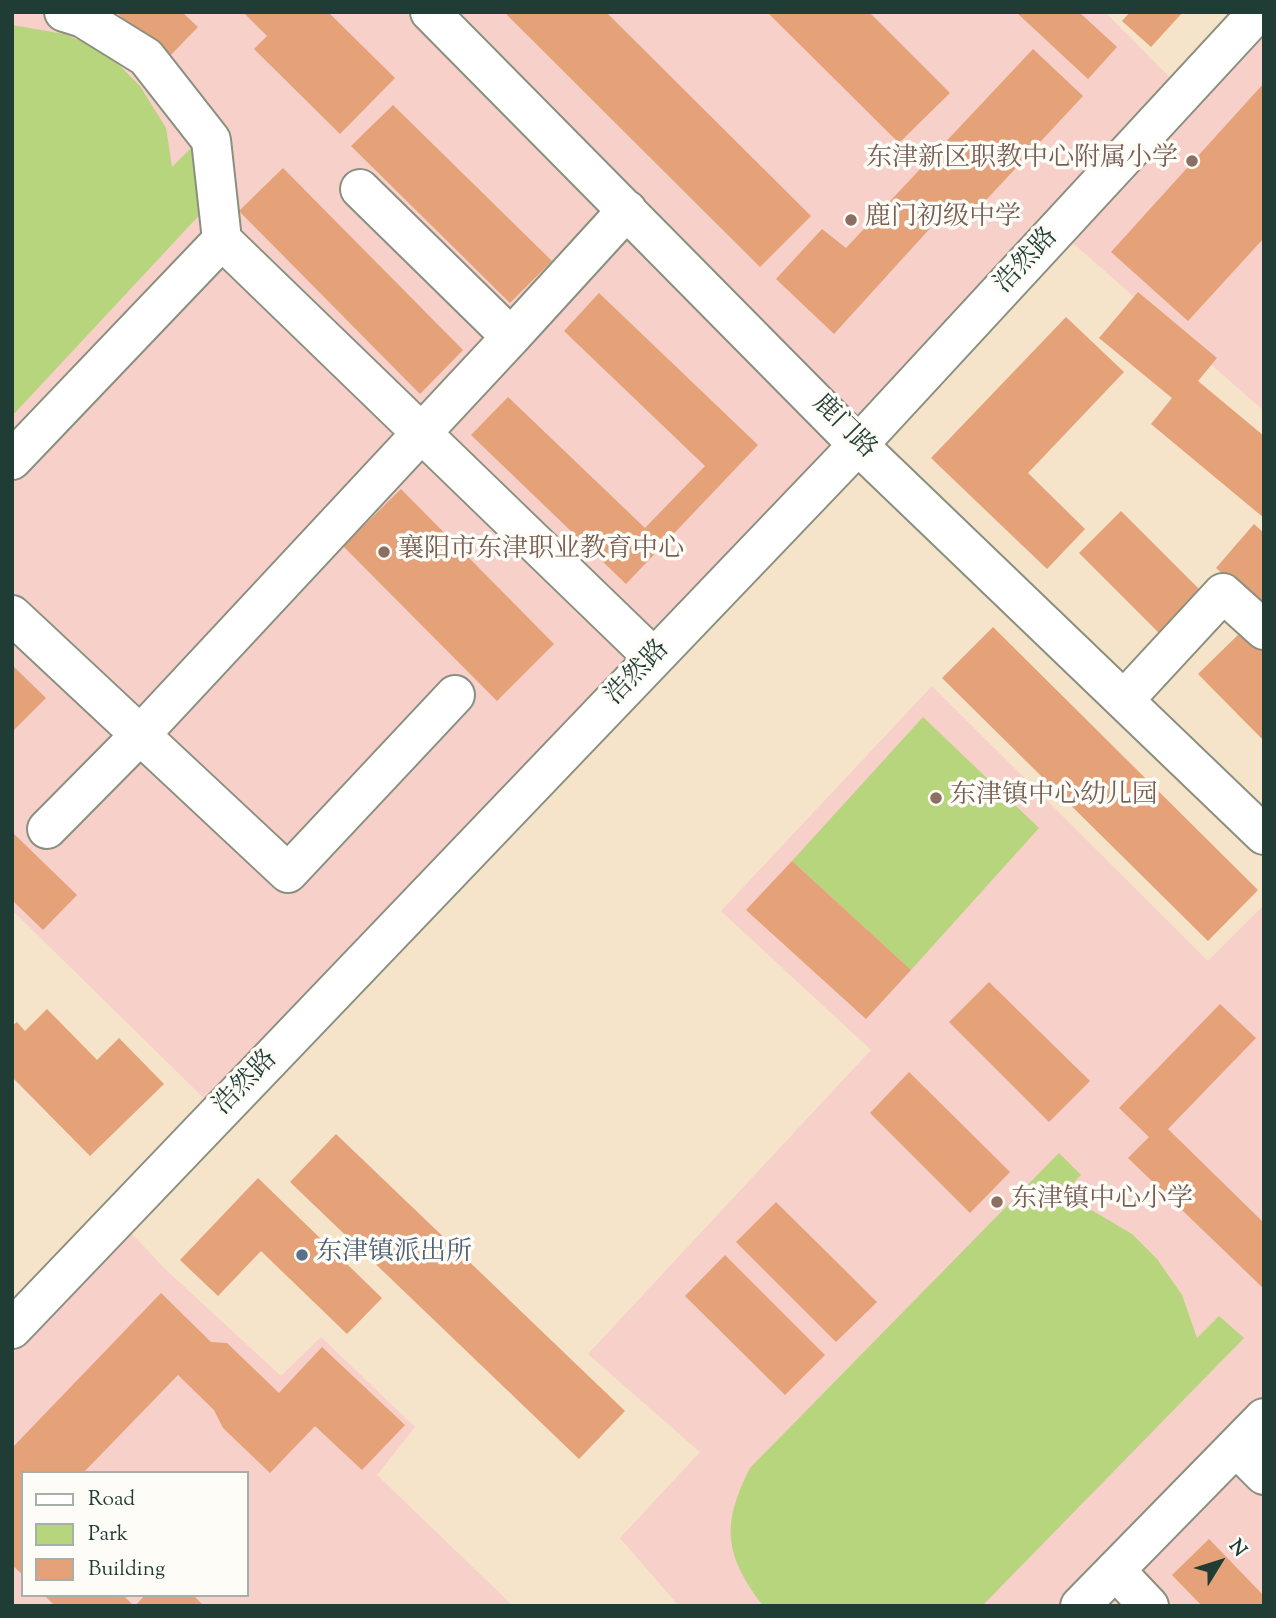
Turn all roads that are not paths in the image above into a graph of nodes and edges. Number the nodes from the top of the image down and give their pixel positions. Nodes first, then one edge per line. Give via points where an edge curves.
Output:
1 (64, 12) edge
2 (430, 12) edge
3 (1258, 12) edge
4 (360, 189) dead end
5 (626, 210) junction
6 (222, 240) junction
7 (511, 337) junction
8 (421, 434) junction
9 (858, 445) junction
10 (12, 460) edge
11 (12, 615) edge
12 (1264, 630) edge
13 (654, 658) junction
14 (455, 695) dead end
15 (1124, 700) junction
16 (140, 735) junction
17 (47, 829) dead end
18 (1264, 835) edge
19 (12, 1329) edge
20 (1264, 1418) edge
21 (1236, 1447) junction
22 (1264, 1475) edge
23 (1115, 1570) junction
24 (1080, 1606) edge
25 (1149, 1606) edge

1 - 6 street via 146,57 211,140
2 - 5 street, 鹿门路
3 - 9 street, 浩然路
4 - 7 street
5 - 7 street
5 - 9 street, 鹿门路
6 - 8 street
6 - 10 street
7 - 8 street
8 - 13 street
8 - 16 street
9 - 13 street, 浩然路
9 - 15 street, 鹿门路
11 - 16 street
12 - 15 street via 1223,593
13 - 19 street, 浩然路
14 - 16 street via 288,873
15 - 18 street, 鹿门路
16 - 17 street
20 - 21 street
21 - 22 street
21 - 23 street
23 - 24 street
23 - 25 street

